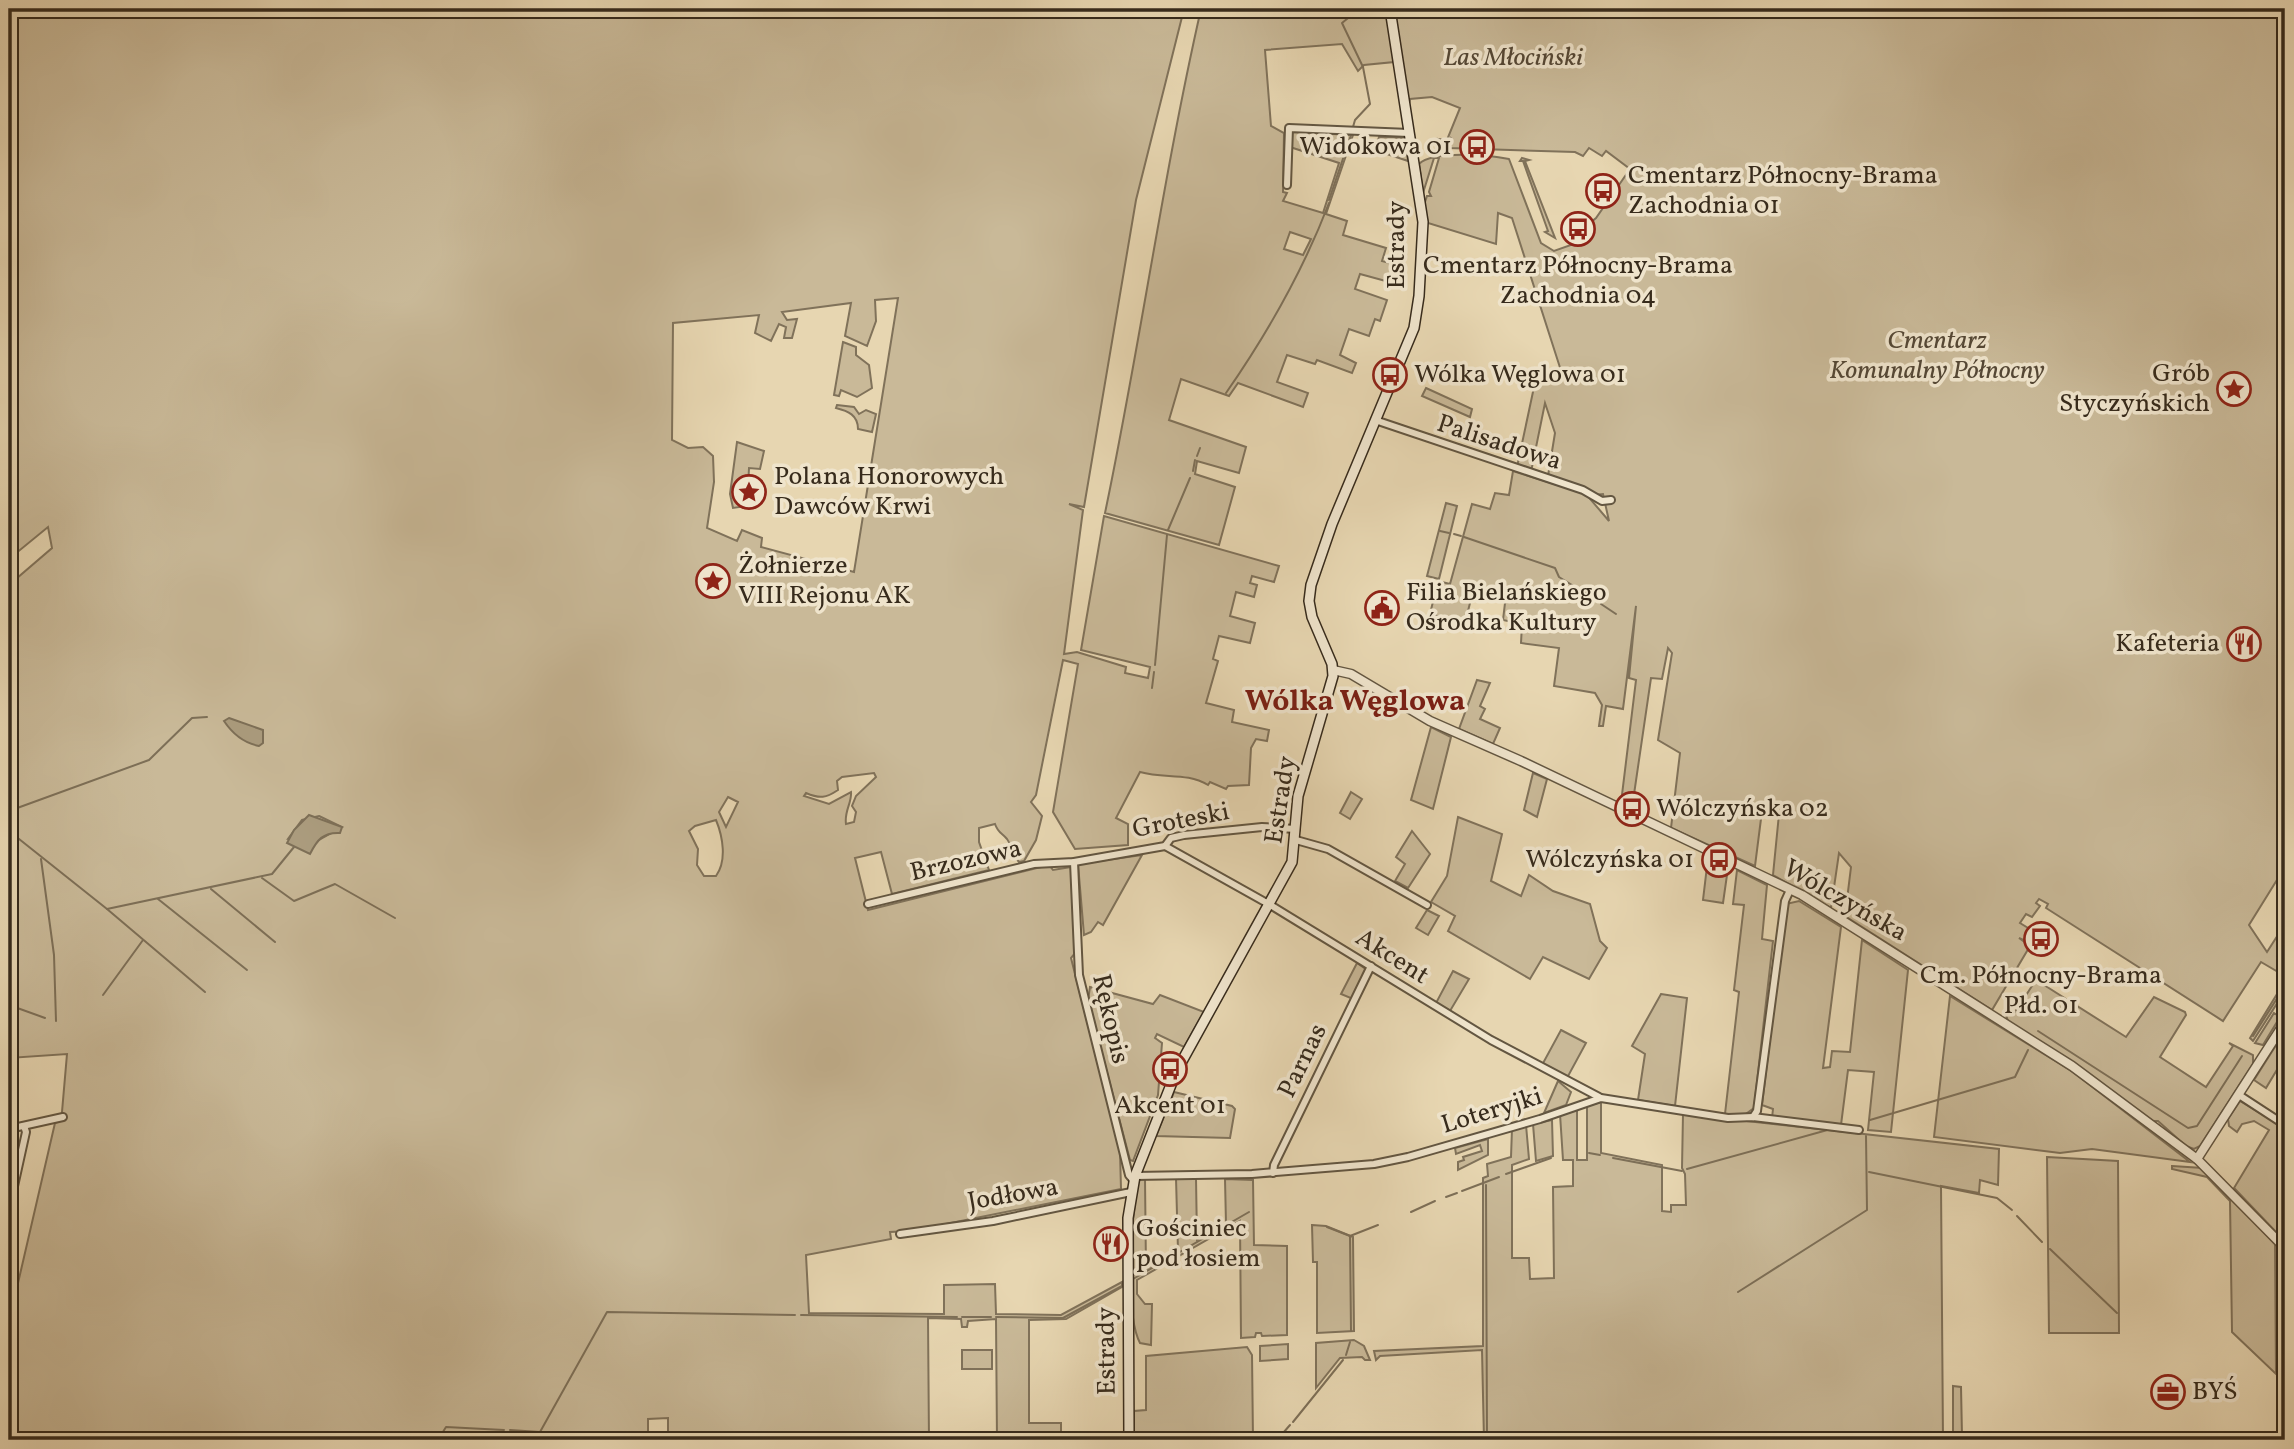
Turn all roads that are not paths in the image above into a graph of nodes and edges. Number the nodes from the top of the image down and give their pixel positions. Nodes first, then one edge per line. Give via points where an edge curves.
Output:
1 (1390, 9) edge
2 (1409, 134) junction
3 (1287, 185) dead end
4 (1375, 421) junction
5 (1611, 500) dead end
6 (1333, 670) junction
7 (1296, 829) junction
8 (1296, 841) junction
9 (1165, 846) junction
10 (1074, 862) junction
11 (1790, 890) junction
12 (868, 904) dead end
13 (1427, 905) dead end
14 (1269, 906) junction
15 (1371, 966) junction
16 (2285, 1022) edge
17 (2239, 1095) junction
18 (1601, 1098) junction
19 (1753, 1116) junction
20 (63, 1117) dead end
21 (2285, 1125) edge
22 (24, 1126) junction
23 (9, 1129) edge
24 (1859, 1130) dead end
25 (2197, 1159) junction
26 (1273, 1172) junction
27 (1134, 1179) junction
28 (1131, 1192) junction
29 (9, 1209) edge
30 (900, 1234) dead end
31 (2285, 1248) edge
32 (1129, 1440) edge

1 - 2 main road, Estrady
2 - 3 street via 1289,128
2 - 4 main road, Estrady via 1423,239 1417,315
4 - 5 street, Palisadowa via 1583,490 1602,501
4 - 6 main road, Estrady via 1324,544 1309,593 1312,617
6 - 7 main road, Estrady via 1298,796
6 - 11 street, Wólczyńska via 1351,674 1430,721
7 - 8 main road, Estrady
7 - 9 street, Groteski via 1262,827 1196,834 1173,837
8 - 13 street via 1328,849
8 - 14 main road, Estrady via 1292,862
9 - 10 street, Groteski
9 - 14 street, Akcent
10 - 12 street, Brzozowa via 1034,864
10 - 27 street, Rękopis via 1079,975 1129,1175
11 - 19 street
11 - 25 street, Wólczyńska via 2072,1066
14 - 15 street, Akcent
14 - 27 main road, Estrady via 1176,1072
15 - 18 street, Akcent via 1491,1040
15 - 26 street, Parnas
16 - 17 street
17 - 21 street
17 - 25 street
18 - 19 street, Loteryjki via 1728,1118
18 - 26 street, Loteryjki via 1408,1157
19 - 24 street, Loteryjki
20 - 22 street
22 - 23 street
22 - 29 street
25 - 31 street, Wólczyńska
26 - 27 street, Loteryjki
27 - 28 main road, Estrady
28 - 30 street, Jodłowa via 993,1221
28 - 32 main road, Estrady

